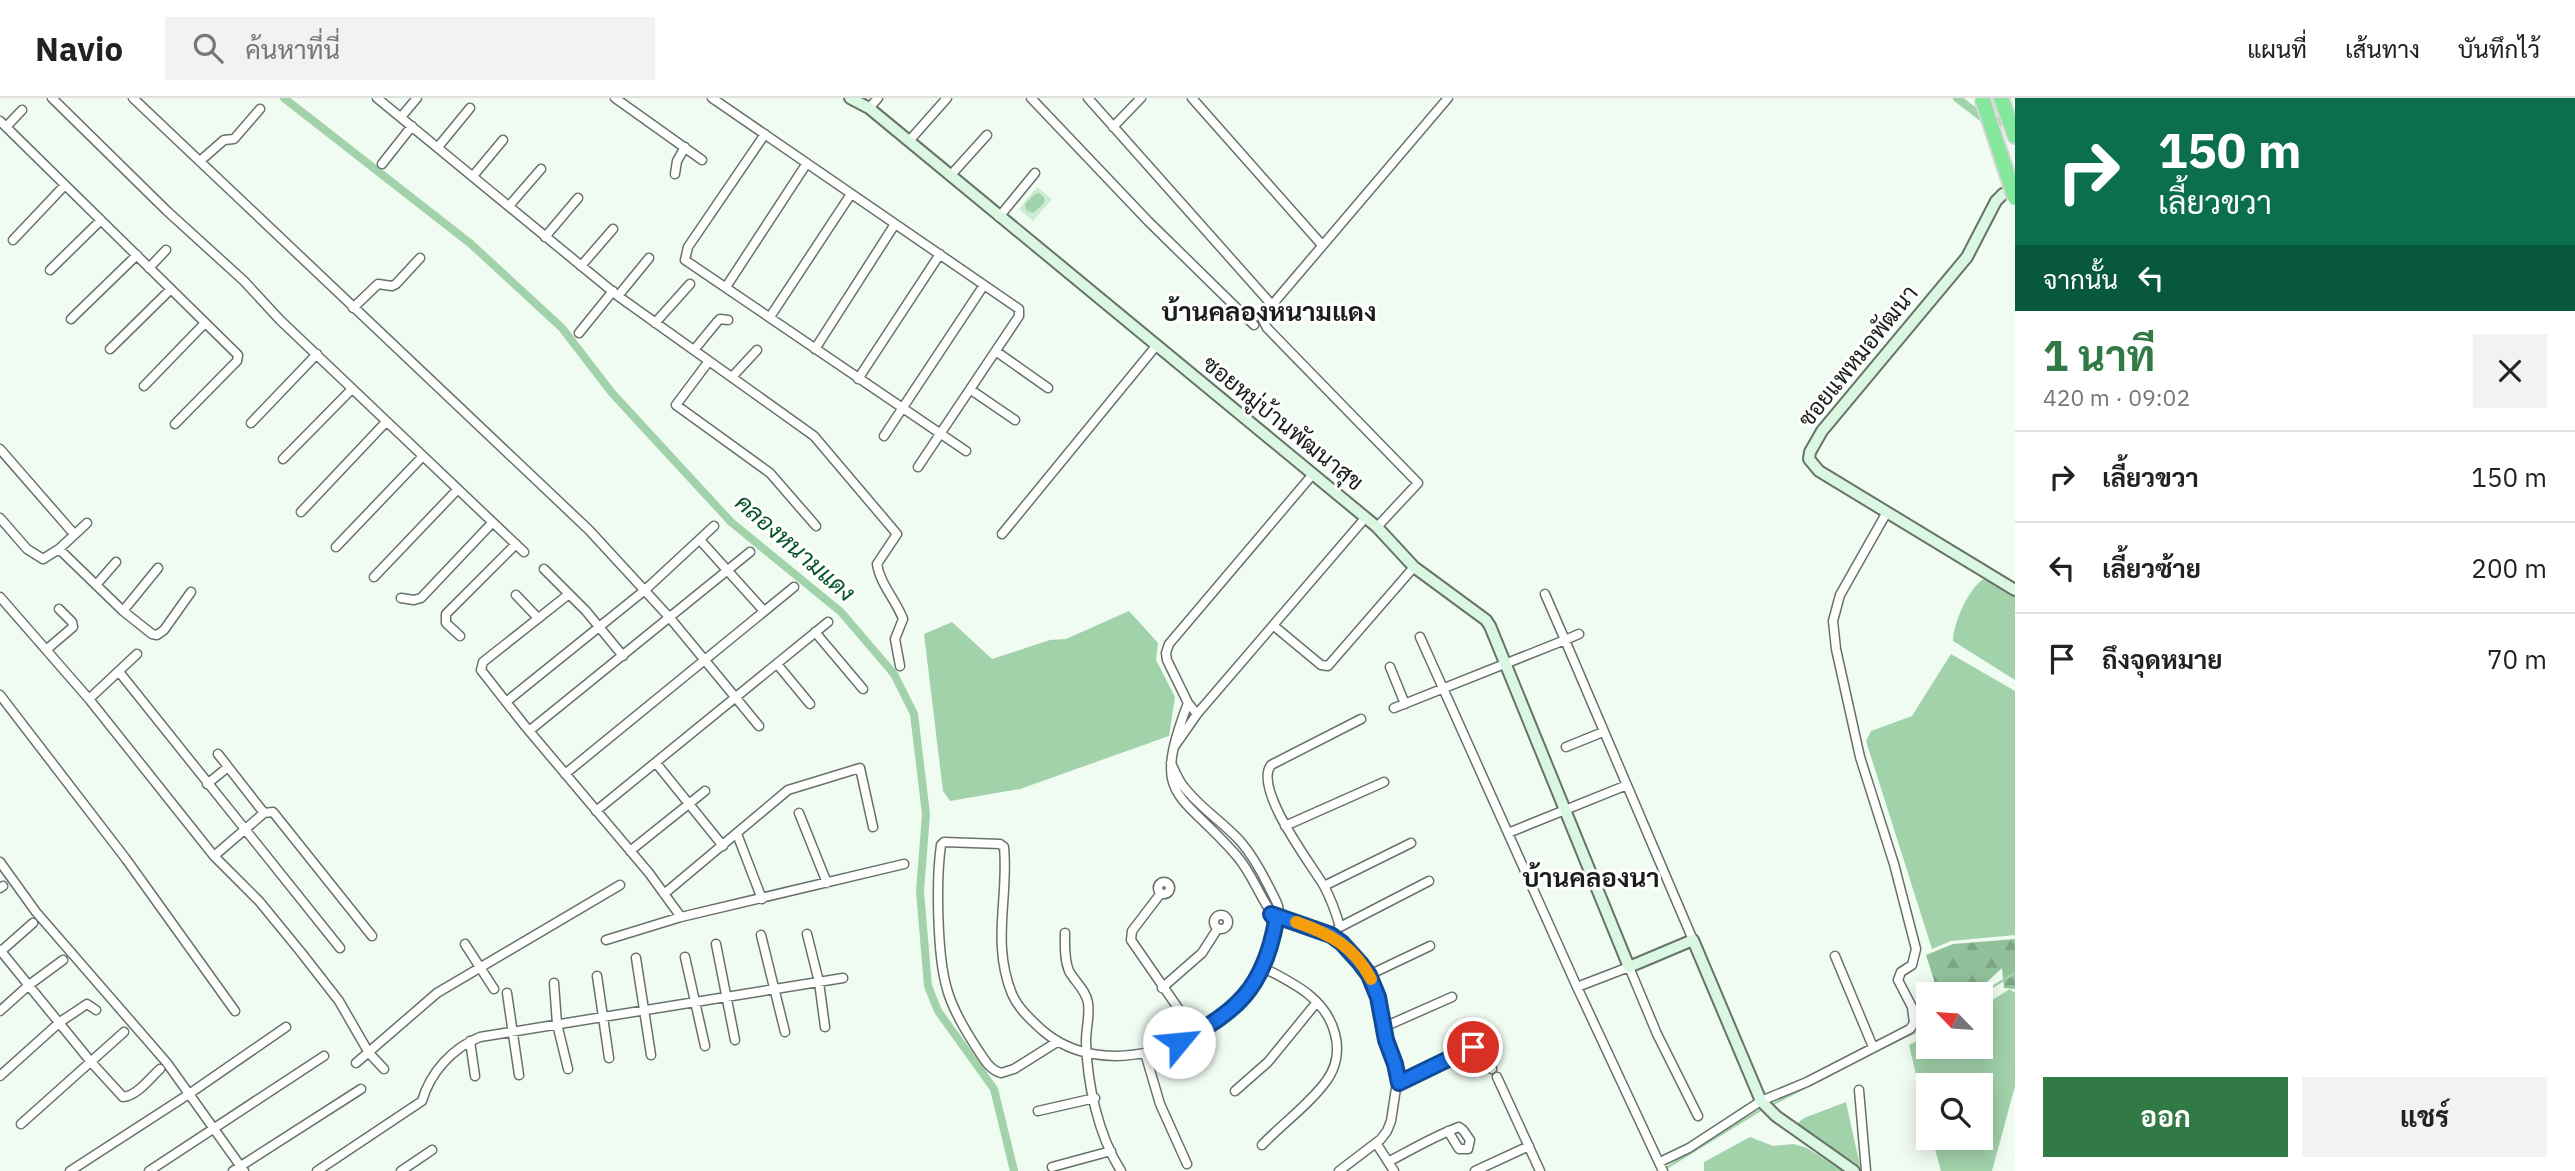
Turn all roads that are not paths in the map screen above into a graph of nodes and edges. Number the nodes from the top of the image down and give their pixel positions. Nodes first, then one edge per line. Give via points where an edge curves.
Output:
1 (52, 98) edge
2 (133, 98) edge
3 (377, 98) edge
4 (417, 98) edge
5 (615, 98) edge
6 (712, 98) edge
7 (850, 98) edge
8 (878, 98) edge
9 (947, 98) edge
10 (1031, 98) edge
11 (1088, 98) edge
12 (1141, 98) edge
13 (1192, 98) edge
14 (1448, 98) edge
15 (1982, 98) edge
16 (2001, 98) edge
17 (470, 108) dead end
18 (869, 108) junction
19 (260, 109) dead end
20 (22, 110) dead end
21 (401, 117) junction
22 (3, 124) edge
23 (412, 126) junction
24 (1113, 127) junction
25 (765, 134) junction
26 (986, 135) dead end
27 (2015, 136) edge
28 (503, 140) dead end
29 (909, 141) junction
30 (438, 147) junction
31 (685, 147) junction
32 (702, 160) dead end
33 (200, 161) junction
34 (807, 163) junction
35 (382, 164) dead end
36 (541, 169) dead end
37 (1035, 173) dead end
38 (675, 174) dead end
39 (473, 176) junction
40 (951, 176) junction
41 (65, 185) junction
42 (2015, 189) edge
43 (851, 194) junction
44 (578, 198) dead end
45 (2015, 198) edge
46 (509, 206) junction
47 (999, 216) junction
48 (101, 220) junction
49 (895, 224) junction
50 (612, 229) dead end
51 (545, 237) junction
52 (13, 240) dead end
53 (1322, 245) junction
54 (166, 250) dead end
55 (940, 254) junction
56 (136, 255) junction
57 (420, 258) dead end
58 (649, 258) dead end
59 (581, 266) junction
60 (149, 268) junction
61 (50, 270) dead end
62 (690, 284) dead end
63 (984, 285) junction
64 (726, 287) junction
65 (171, 289) junction
66 (616, 293) junction
67 (1272, 305) junction
68 (354, 307) junction
69 (770, 317) junction
70 (71, 319) dead end
71 (728, 320) dead end
72 (205, 323) junction
73 (655, 323) junction
74 (1254, 325) dead end
75 (579, 333) dead end
76 (1156, 346) junction
77 (110, 349) dead end
78 (815, 349) junction
79 (694, 350) junction
80 (757, 350) dead end
81 (997, 352) junction
82 (317, 354) junction
83 (709, 361) junction
84 (732, 377) junction
85 (858, 379) junction
86 (144, 386) dead end
87 (1048, 388) dead end
88 (352, 389) junction
89 (971, 390) junction
90 (903, 409) junction
91 (1015, 420) dead end
92 (386, 422) junction
93 (175, 424) dead end
94 (251, 424) dead end
95 (940, 435) junction
96 (884, 436) dead end
97 (0, 449) edge
98 (965, 451) dead end
99 (423, 456) junction
100 (284, 459) dead end
101 (918, 467) dead end
102 (1313, 474) junction
103 (457, 490) junction
104 (301, 512) dead end
105 (1886, 512) junction
106 (1366, 517) junction
107 (0, 518) edge
108 (87, 523) dead end
109 (492, 523) junction
110 (714, 526) dead end
111 (816, 526) dead end
112 (1377, 527) junction
113 (74, 534) junction
114 (1002, 534) dead end
115 (700, 540) junction
116 (516, 544) junction
117 (336, 547) dead end
118 (59, 549) junction
119 (524, 552) dead end
120 (750, 552) dead end
121 (117, 562) dead end
122 (1414, 567) junction
123 (158, 568) dead end
124 (544, 569) dead end
125 (729, 570) junction
126 (374, 577) dead end
127 (96, 585) junction
128 (794, 587) dead end
129 (645, 590) junction
130 (2015, 590) edge
131 (191, 592) dead end
132 (569, 594) junction
133 (1545, 594) dead end
134 (516, 595) dead end
135 (0, 597) edge
136 (401, 598) dead end
137 (60, 609) dead end
138 (123, 611) junction
139 (764, 611) junction
140 (538, 618) junction
141 (670, 618) junction
142 (828, 622) dead end
143 (1274, 626) junction
144 (598, 627) junction
145 (815, 632) junction
146 (1579, 634) dead end
147 (460, 636) dead end
148 (1420, 637) dead end
149 (1565, 640) junction
150 (46, 650) junction
151 (136, 654) dead end
152 (623, 656) junction
153 (705, 660) junction
154 (776, 664) junction
155 (1505, 664) junction
156 (900, 666) dead end
157 (1390, 667) dead end
158 (120, 673) junction
159 (1443, 688) junction
160 (863, 689) dead end
161 (0, 695) edge
162 (736, 698) junction
163 (89, 699) junction
164 (506, 702) junction
165 (1188, 703) junction
166 (810, 704) dead end
167 (1405, 704) junction
168 (1394, 708) dead end
169 (1197, 714) junction
170 (1361, 719) dead end
171 (759, 726) dead end
172 (529, 731) junction
173 (1603, 732) junction
174 (1174, 747) junction
175 (1566, 747) dead end
176 (218, 754) dead end
177 (656, 763) junction
178 (228, 767) junction
179 (565, 774) junction
180 (1384, 782) dead end
181 (208, 784) junction
182 (1627, 785) junction
183 (705, 791) dead end
184 (688, 803) junction
185 (1565, 810) junction
186 (596, 811) junction
187 (264, 813) junction
188 (799, 813) dead end
189 (1285, 826) junction
190 (873, 827) dead end
191 (244, 831) junction
192 (1508, 833) junction
193 (737, 834) junction
194 (1412, 843) dead end
195 (723, 846) junction
196 (630, 851) junction
197 (214, 856) junction
198 (0, 862) edge
199 (904, 864) dead end
200 (1429, 881) dead end
201 (827, 883) junction
202 (620, 885) dead end
203 (1324, 886) junction
204 (1161, 893) dead end
205 (664, 894) junction
206 (762, 899) junction
207 (681, 918) junction
208 (1276, 918) junction
209 (33, 923) dead end
210 (1340, 927) junction
211 (1218, 928) dead end
212 (1065, 933) dead end
213 (807, 934) dead end
214 (761, 935) dead end
215 (1331, 935) junction
216 (372, 936) dead end
217 (606, 940) dead end
218 (1693, 940) junction
219 (465, 944) dead end
220 (716, 944) dead end
221 (1430, 946) dead end
222 (340, 948) dead end
223 (0, 951) edge
224 (1835, 956) dead end
225 (685, 957) dead end
226 (636, 958) dead end
227 (64, 960) dead end
228 (480, 966) junction
229 (1262, 967) junction
230 (1629, 967) junction
231 (1369, 975) junction
232 (597, 976) dead end
233 (843, 978) dead end
234 (819, 982) junction
235 (554, 983) dead end
236 (29, 985) junction
237 (1577, 987) junction
238 (1162, 988) junction
239 (494, 989) dead end
240 (775, 989) junction
241 (508, 993) dead end
242 (726, 997) junction
243 (1452, 997) dead end
244 (697, 1002) junction
245 (1317, 1002) junction
246 (96, 1010) dead end
247 (0, 1011) edge
248 (235, 1011) dead end
249 (643, 1011) junction
250 (602, 1017) junction
251 (60, 1022) junction
252 (558, 1024) junction
253 (286, 1027) dead end
254 (825, 1027) dead end
255 (1384, 1027) junction
256 (514, 1031) junction
257 (124, 1032) dead end
258 (785, 1032) dead end
259 (1196, 1034) junction
260 (736, 1040) dead end
261 (470, 1041) junction
262 (1056, 1042) junction
263 (705, 1046) dead end
264 (1873, 1047) junction
265 (369, 1053) junction
266 (1088, 1053) junction
267 (1145, 1053) junction
268 (651, 1055) dead end
269 (324, 1056) dead end
270 (609, 1058) dead end
271 (91, 1062) junction
272 (356, 1063) dead end
273 (160, 1069) dead end
274 (384, 1069) dead end
275 (568, 1069) dead end
276 (519, 1075) dead end
277 (0, 1076) edge
278 (475, 1076) dead end
279 (1399, 1083) junction
280 (360, 1089) dead end
281 (1859, 1090) dead end
282 (1234, 1091) dead end
283 (189, 1094) junction
284 (1095, 1098) junction
285 (1761, 1101) junction
286 (1038, 1111) dead end
287 (1698, 1116) dead end
288 (21, 1124) dead end
289 (216, 1129) junction
290 (1448, 1131) dead end
291 (1376, 1143) junction
292 (1262, 1144) dead end
293 (1529, 1146) junction
294 (432, 1150) dead end
295 (1111, 1151) junction
296 (1388, 1162) junction
297 (1187, 1164) dead end
298 (1052, 1167) dead end
299 (1662, 1167) edge
300 (240, 1169) edge
301 (70, 1171) edge
302 (149, 1171) edge
303 (317, 1171) edge
304 (401, 1171) edge
305 (1121, 1171) edge
306 (1339, 1171) edge
307 (1394, 1171) edge
308 (1475, 1171) edge
309 (1540, 1171) edge
310 (1854, 1171) edge
311 (1866, 1171) edge

1 - 82 street
2 - 33 street
3 - 21 street
4 - 21 street
5 - 31 street
6 - 25 street
7 - 18 street, ซอยหมู่บ้านพัฒนาสุข
8 - 18 street
9 - 29 street
10 - 74 street
11 - 24 street
12 - 24 street
13 - 53 street
14 - 53 street
15 - 45 highway, bridge
16 - 27 highway
17 - 30 street
18 - 29 street, ซอยหมู่บ้านพัฒนาสุข
19 - 33 street via 233,139 224,140
20 - 22 street
21 - 23 street
22 - 41 street
23 - 30 street
23 - 35 street
24 - 67 street
25 - 34 street
25 - 64 street via 684,256
26 - 40 street
28 - 39 street
29 - 40 street, ซอยหมู่บ้านพัฒนาสุข
30 - 39 street
31 - 32 street
31 - 38 street
33 - 68 street
34 - 43 street
34 - 64 street
36 - 46 street
37 - 47 street
39 - 46 street
40 - 47 street, ซอยหมู่บ้านพัฒนาสุข
41 - 48 street
41 - 52 street
42 - 105 street, ซอยแพหมอพัฒนา via 1996,201 1967,257 1822,430 1810,452 1812,465 1819,471
43 - 49 street
43 - 69 street
44 - 51 street
46 - 51 street
47 - 76 street, ซอยหมู่บ้านพัฒนาสุข
48 - 56 street
48 - 61 street
49 - 55 street
49 - 78 street
50 - 59 street
51 - 59 street
53 - 67 street
54 - 60 street
55 - 63 street
55 - 85 street
56 - 60 street
56 - 70 street
57 - 68 street via 396,284 378,284
58 - 66 street
59 - 66 street
60 - 65 street
62 - 73 street
63 - 81 street via 1020,312
63 - 90 street
64 - 69 street
65 - 72 street
65 - 77 street
66 - 73 street
66 - 75 street
67 - 112 street via 1264,315 1267,328 1418,483
68 - 129 street via 563,504
69 - 78 street
71 - 79 street via 720,319
72 - 86 street
72 - 93 street via 239,358
73 - 79 street
76 - 102 street, ซอยหมู่บ้านพัฒนาสุข
76 - 114 street
78 - 85 street
79 - 83 street
80 - 84 street
81 - 87 street
81 - 89 street
82 - 88 street
82 - 94 street
83 - 84 street
83 - 111 street via 676,405 770,472
84 - 156 street via 821,443 897,534 877,564 903,619 895,639
85 - 90 street
88 - 92 street
88 - 100 street
89 - 91 street
89 - 95 street
90 - 95 street
90 - 96 street
92 - 99 street
92 - 104 street
95 - 98 street
95 - 101 street
97 - 113 street
99 - 103 street
99 - 117 street
102 - 106 street, ซอยหมู่บ้านพัฒนาสุข
102 - 165 street via 1169,644 1167,660
103 - 109 street
103 - 126 street
105 - 130 street, ซอยแพหมอพัฒนา
105 - 264 street via 1840,595 1832,621 1860,757 1916,949 1912,965 1898,980 1912,1007 1914,1023
106 - 112 street, ซอยหมู่บ้านพัฒนาสุข
106 - 143 street
107 - 118 street via 35,556 43,559
108 - 113 street
109 - 116 street
109 - 136 street via 421,597
110 - 115 street
112 - 122 street, ซอยหมู่บ้านพัฒนาสุข
113 - 118 street
115 - 125 street
115 - 129 street
116 - 119 street
116 - 147 street via 446,614 446,623
118 - 127 street
120 - 125 street
121 - 127 street
122 - 143 street via 1328,666
122 - 155 street, ซอยหมู่บ้านพัฒนาสุข via 1486,620
123 - 138 street
124 - 132 street
125 - 139 street
125 - 141 street
127 - 138 street
128 - 139 street
129 - 141 street
129 - 144 street
131 - 138 street via 158,635
132 - 140 street
132 - 144 street
133 - 149 street
134 - 140 street
135 - 150 street
137 - 150 street via 72,627
139 - 153 street
140 - 164 street via 480,666
141 - 152 street
141 - 153 street
142 - 145 street
143 - 169 street
144 - 152 street
144 - 164 street
145 - 154 street
145 - 160 street
146 - 149 street
148 - 159 street
149 - 155 street
149 - 173 street
150 - 163 street
151 - 158 street
152 - 172 street
153 - 162 street
153 - 179 street
154 - 162 street
154 - 166 street
155 - 159 street
155 - 185 street, ซอยหมู่บ้านพัฒนาสุข
157 - 167 street
158 - 163 street
158 - 181 street
159 - 167 street
159 - 192 street
161 - 248 street
162 - 171 street
162 - 177 street
163 - 197 street
164 - 172 street
165 - 169 street
165 - 174 street
167 - 168 street
169 - 174 street
170 - 189 street via 1268,768 1272,795
172 - 179 street
173 - 175 street
173 - 182 street
174 - 208 street via 1171,782 1180,799 1238,857
176 - 178 street
177 - 184 street
177 - 186 street
178 - 181 street
178 - 187 street
179 - 186 street
180 - 189 street
181 - 191 street
182 - 185 street
182 - 218 street
183 - 184 street
184 - 195 street
184 - 196 street
185 - 192 street
185 - 230 street, ซอยหมู่บ้านพัฒนาสุข
186 - 196 street
187 - 191 street
187 - 216 street via 274,812
188 - 201 street
189 - 203 street
190 - 193 street via 862,769 856,767 788,790
191 - 197 street
191 - 222 street
192 - 237 street
193 - 195 street
193 - 206 street
194 - 203 street
195 - 205 street
196 - 205 street
197 - 265 street via 300,951 339,1001
198 - 283 street via 28,902
199 - 201 street
200 - 210 street
201 - 206 street
202 - 228 street
203 - 210 street
204 - 238 street via 1130,937
205 - 207 street
206 - 207 street
207 - 217 street
208 - 215 street
208 - 229 street
209 - 223 street
210 - 215 street
211 - 238 street via 1202,953
212 - 266 street via 1069,970 1088,1000
213 - 234 street
214 - 240 street
215 - 231 street
218 - 230 street
218 - 285 street
219 - 228 street
220 - 242 street
221 - 231 street
223 - 236 street
224 - 264 street
225 - 244 street
226 - 249 street
227 - 236 street
228 - 239 street
228 - 265 street via 437,993
229 - 245 street via 1294,983
229 - 259 street via 1236,1006
230 - 237 street
230 - 287 street
231 - 255 street
232 - 250 street
233 - 234 street
234 - 240 street
234 - 254 street
235 - 252 street
236 - 247 street
236 - 251 street
237 - 299 street
238 - 259 street
240 - 242 street
240 - 258 street
241 - 256 street
242 - 244 street
242 - 260 street
243 - 255 street
244 - 249 street
244 - 263 street
245 - 282 street via 1268,1062
245 - 292 street via 1331,1018 1336,1062 1320,1088
246 - 251 street via 89,1002
249 - 250 street
249 - 268 street
250 - 252 street
250 - 270 street
251 - 271 street
251 - 277 street
252 - 256 street
252 - 275 street
253 - 283 street
255 - 279 street
256 - 261 street
256 - 276 street
257 - 271 street
259 - 267 street
261 - 278 street
261 - 303 street via 428,1081 422,1101
262 - 262 street via 1013,998 1004,970 1004,847 942,843 944,972 947,990 969,1035 991,1068 1001,1073
262 - 266 street
264 - 285 street
265 - 272 street
265 - 274 street
266 - 267 street
266 - 284 street
267 - 297 street via 1160,1104
269 - 289 street
271 - 273 street via 123,1097
271 - 288 street
279 - 291 street via 1388,1131
279 - 293 street via 1476,1046 1495,1073
280 - 300 street
281 - 311 street
283 - 289 street
283 - 301 street
284 - 286 street
284 - 295 street
285 - 299 street
285 - 310 street
289 - 300 street
289 - 302 street
290 - 296 street
291 - 296 street
291 - 306 street
293 - 308 street
293 - 309 street
294 - 304 street
295 - 298 street
295 - 305 street
296 - 307 street

